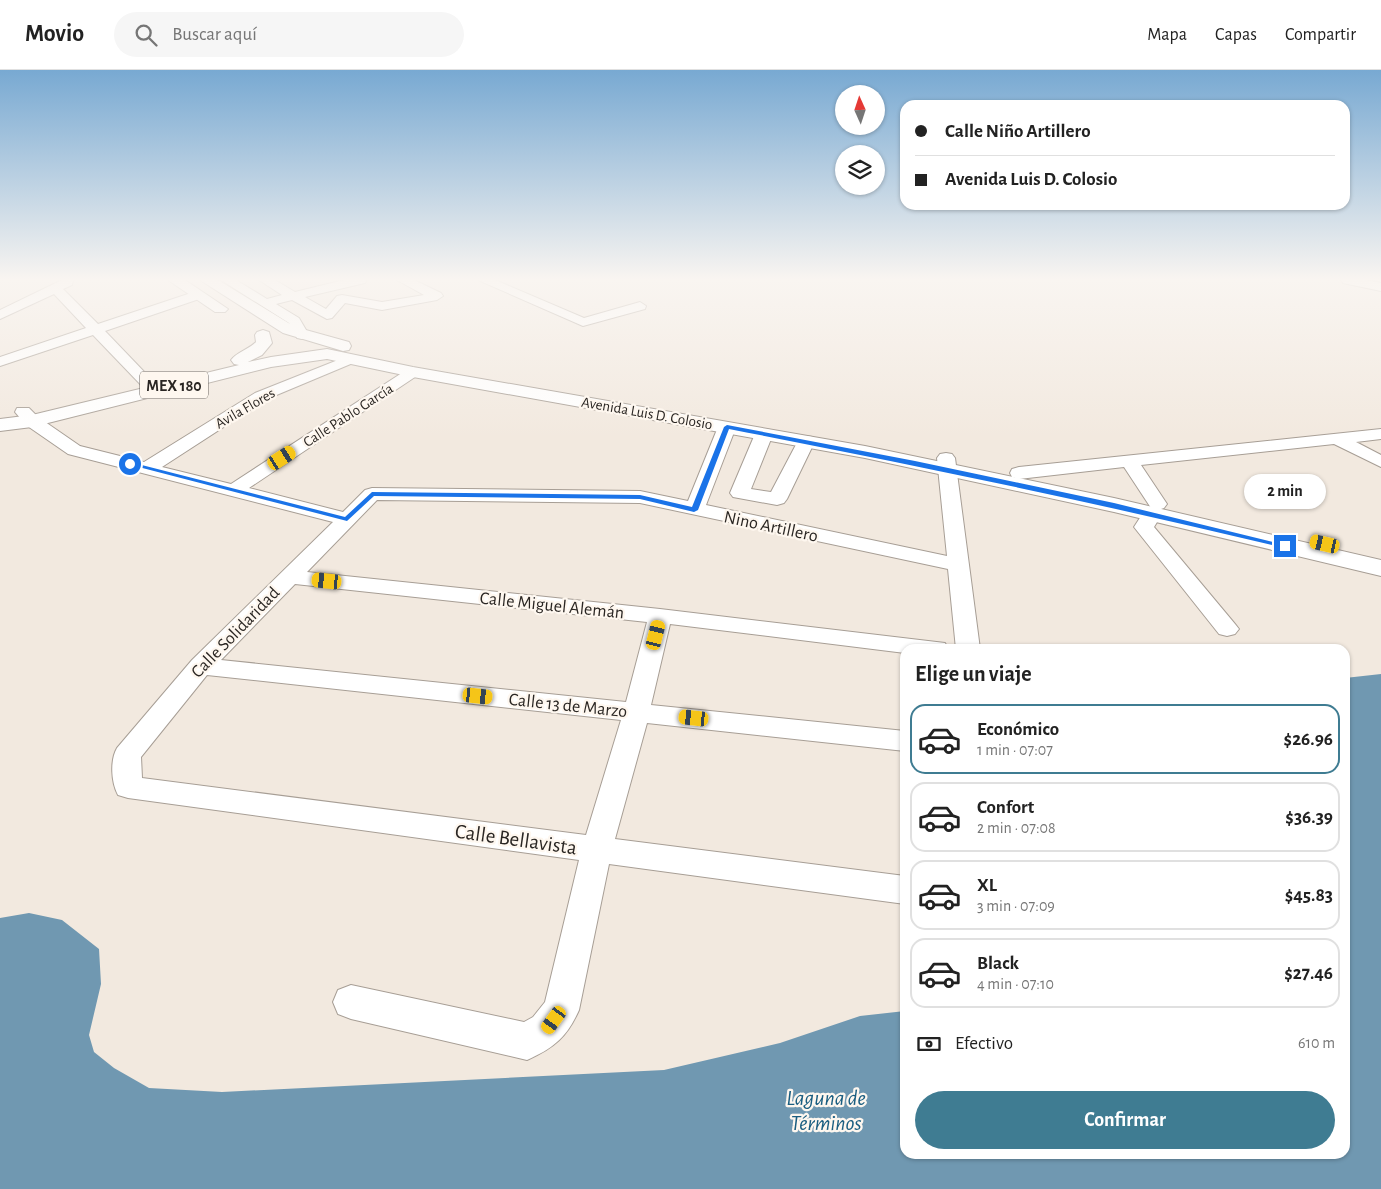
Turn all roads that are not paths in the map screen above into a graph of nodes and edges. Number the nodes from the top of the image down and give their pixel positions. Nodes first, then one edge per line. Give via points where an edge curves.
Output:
1 (89, 332) edge
2 (98, 332) edge
3 (259, 332) edge
4 (291, 332) edge
5 (297, 332) edge
6 (263, 335) junction
7 (299, 340) junction
8 (338, 353) junction
9 (240, 360) junction
10 (0, 362) edge
11 (413, 372) junction
12 (147, 383) junction
13 (0, 416) edge
14 (28, 416) junction
15 (0, 425) edge
16 (727, 427) junction
17 (764, 434) junction
18 (1381, 434) edge
19 (1337, 439) junction
20 (806, 441) junction
21 (1129, 460) junction
22 (1381, 462) edge
23 (947, 464) junction
24 (147, 468) junction
25 (1019, 473) junction
26 (234, 490) junction
27 (372, 494) joint
28 (1154, 509) junction
29 (694, 510) junction
30 (347, 519) junction
31 (1381, 557) edge
32 (959, 565) junction
33 (1381, 568) edge
34 (288, 577) junction
35 (660, 616) junction
36 (1227, 629) dead end
37 (967, 644) edge
38 (900, 645) edge
39 (201, 666) junction
40 (636, 713) junction
41 (900, 739) edge
42 (128, 787) joint
43 (597, 849) junction
44 (900, 889) edge
45 (351, 1002) dead end

1 - 10 street
2 - 12 street
3 - 6 main road
4 - 7 main road
5 - 7 street
6 - 7 main road
6 - 9 main road via 264,343
7 - 8 main road, Avenida Luis D. Colosio / MEX 180
7 - 9 main road, Avenida Luis D. Colosio / MEX 180
8 - 11 main road, Avenida Luis D. Colosio / MEX 180
8 - 14 main road, Avenida Luis D. Colosio / MEX 180 via 271,362
8 - 23 main road, MEX 180 via 435,365 772,424
8 - 24 street, Avila Flores via 261,396
9 - 12 main road, Avenida Luis D. Colosio / MEX 180
11 - 16 main road, Avenida Luis D. Colosio / MEX 180
11 - 26 street, Calle Pablo García
12 - 14 main road, Avenida Luis D. Colosio / MEX 180
13 - 14 main road, Avenida Luis D. Colosio / MEX 180
14 - 15 main road, Avenida Luis D. Colosio / MEX 180
14 - 24 street via 74,450
16 - 17 main road, Avenida Luis D. Colosio / MEX 180
16 - 29 street
17 - 20 main road, Avenida Luis D. Colosio / MEX 180
17 - 20 street via 740,493 777,499
18 - 19 street
19 - 21 street
19 - 22 street
20 - 23 main road, Avenida Luis D. Colosio / MEX 180
21 - 25 street
21 - 28 street
23 - 25 main road, MEX 180
23 - 28 main road, Avenida Luis D. Colosio / MEX 180
23 - 32 street
24 - 26 street
25 - 28 main road, MEX 180
26 - 30 street
27 - 29 street, Nino Artillero via 640,497
27 - 30 street, Calle Solidaridad
28 - 31 main road, MEX 180
28 - 33 main road, Avenida Luis D. Colosio / MEX 180
28 - 36 street via 1144,527
29 - 32 street, Nino Artillero
30 - 34 street, Calle Solidaridad
32 - 37 street
34 - 35 street, Calle Miguel Alemán
34 - 39 street, Calle Solidaridad
35 - 38 street, Calle Miguel Alemán
35 - 40 street
39 - 40 street, Calle 13 de Marzo
39 - 42 street, Calle Solidaridad via 127,755
40 - 41 street, Calle 13 de Marzo
40 - 43 street
42 - 43 street, Calle Bellavista
43 - 44 street, Calle Bellavista
43 - 45 street via 561,1010 546,1030 527,1042

